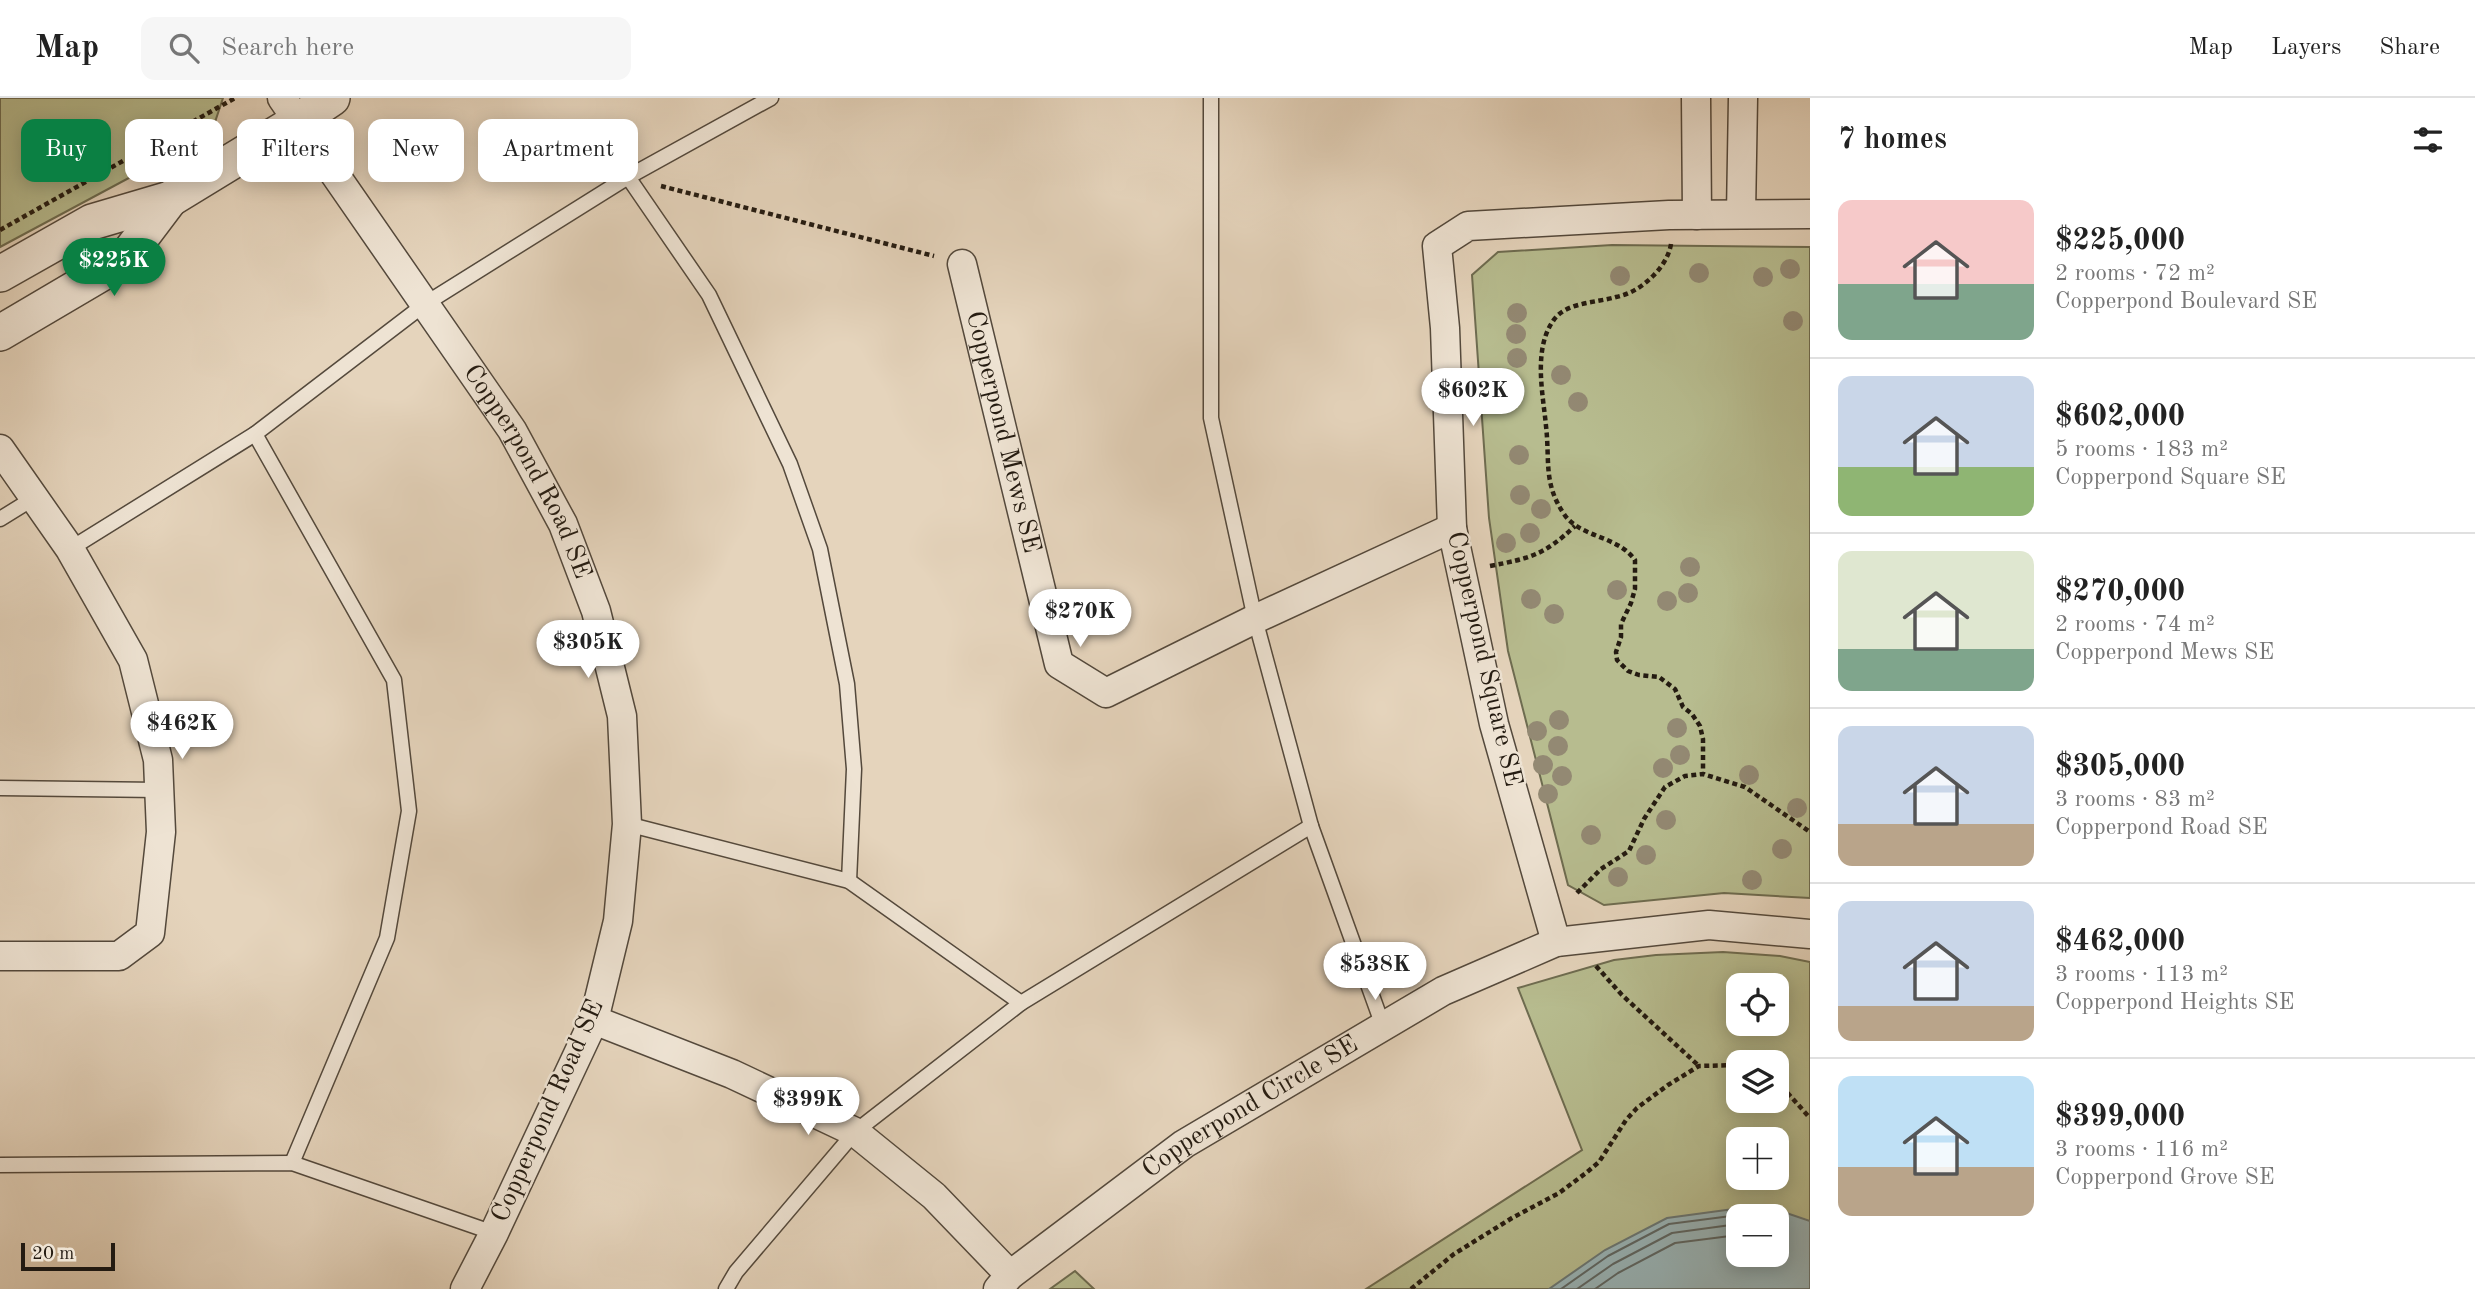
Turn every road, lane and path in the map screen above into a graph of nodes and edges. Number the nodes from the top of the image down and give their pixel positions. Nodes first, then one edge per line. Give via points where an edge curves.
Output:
1 (235, 98) edge
2 (332, 98) edge
3 (771, 98) edge
4 (1211, 98) edge
5 (1696, 98) edge
6 (1743, 98) edge
7 (290, 110) edge
8 (638, 171) edge
9 (638, 180) edge
10 (620, 182) edge
11 (631, 182) edge
12 (170, 199) junction
13 (1741, 214) junction
14 (1697, 215) junction
15 (1810, 215) edge
16 (0, 230) edge
17 (1671, 239) dead end
18 (962, 264) joint
19 (0, 274) edge
20 (425, 304) junction
21 (0, 333) edge
22 (255, 434) junction
23 (0, 449) edge
24 (34, 498) junction
25 (0, 519) edge
26 (1575, 526) junction
27 (1452, 528) junction
28 (70, 549) junction
29 (1483, 567) dead end
30 (1255, 619) junction
31 (1703, 774) junction
32 (0, 788) edge
33 (159, 790) junction
34 (627, 824) junction
35 (1311, 826) junction
36 (1810, 832) edge
37 (849, 881) junction
38 (1577, 893) dead end
39 (1810, 934) edge
40 (1556, 942) junction
41 (0, 956) edge
42 (1594, 958) dead end
43 (1021, 1003) junction
44 (594, 1020) junction
45 (1382, 1026) junction
46 (1726, 1064) edge
47 (1699, 1066) junction
48 (1789, 1095) edge
49 (1810, 1118) edge
50 (855, 1132) junction
51 (292, 1163) junction
52 (0, 1165) edge
53 (494, 1233) junction
54 (1004, 1282) edge
55 (465, 1289) edge
56 (726, 1289) edge
57 (1411, 1289) edge

1 - 16 path
2 - 7 street
3 - 8 lane
4 - 30 lane via 1211,418
5 - 14 street
6 - 13 street
7 - 12 street
7 - 20 street, Copperpond Road SE
9 - 18 path
10 - 20 lane
11 - 37 lane via 709,295 790,464 820,549 846,684 854,769
12 - 19 street via 92,222
12 - 21 street via 124,260
13 - 14 street, Copperpond Square SE
13 - 15 street, Copperpond Square SE
14 - 27 street, Copperpond Square SE via 1468,226 1437,246 1445,328
17 - 26 path via 1665,259 1646,283 1625,295 1564,311 1549,328 1542,365 1548,473 1554,496
18 - 30 street, Copperpond Mews SE via 1059,664 1106,693
20 - 22 lane
20 - 34 street, Copperpond Road SE via 512,430 563,524 596,611 622,716
22 - 28 lane
22 - 51 lane via 394,680 409,811 387,938
23 - 24 street
24 - 25 lane
24 - 28 street
26 - 29 path via 1541,554
26 - 31 path via 1611,540 1634,560 1634,589 1620,624 1617,660 1628,671 1660,677 1675,689 1700,726
27 - 30 street, Copperpond Mews SE
27 - 40 street, Copperpond Square SE via 1494,724
28 - 33 street via 134,660 158,760
30 - 35 lane
31 - 36 path via 1751,790
31 - 38 path via 1669,783 1629,851 1601,869
32 - 33 lane
33 - 41 street via 161,832 150,933 119,956
34 - 37 lane
34 - 44 street, Copperpond Road SE via 618,921
35 - 43 lane
35 - 45 lane
37 - 43 lane
39 - 40 street, Copperpond Circle SE via 1709,925
40 - 45 street, Copperpond Circle SE via 1443,990
42 - 47 path via 1608,981
43 - 50 lane
44 - 50 street via 732,1074
44 - 53 street, Copperpond Road SE
45 - 54 street, Copperpond Circle SE via 1184,1144
46 - 47 path
47 - 57 path via 1637,1108 1599,1162 1581,1177 1454,1254
48 - 49 path
50 - 54 street via 934,1196
50 - 56 lane
51 - 52 lane
51 - 53 lane
53 - 55 street, Copperpond Road SE

